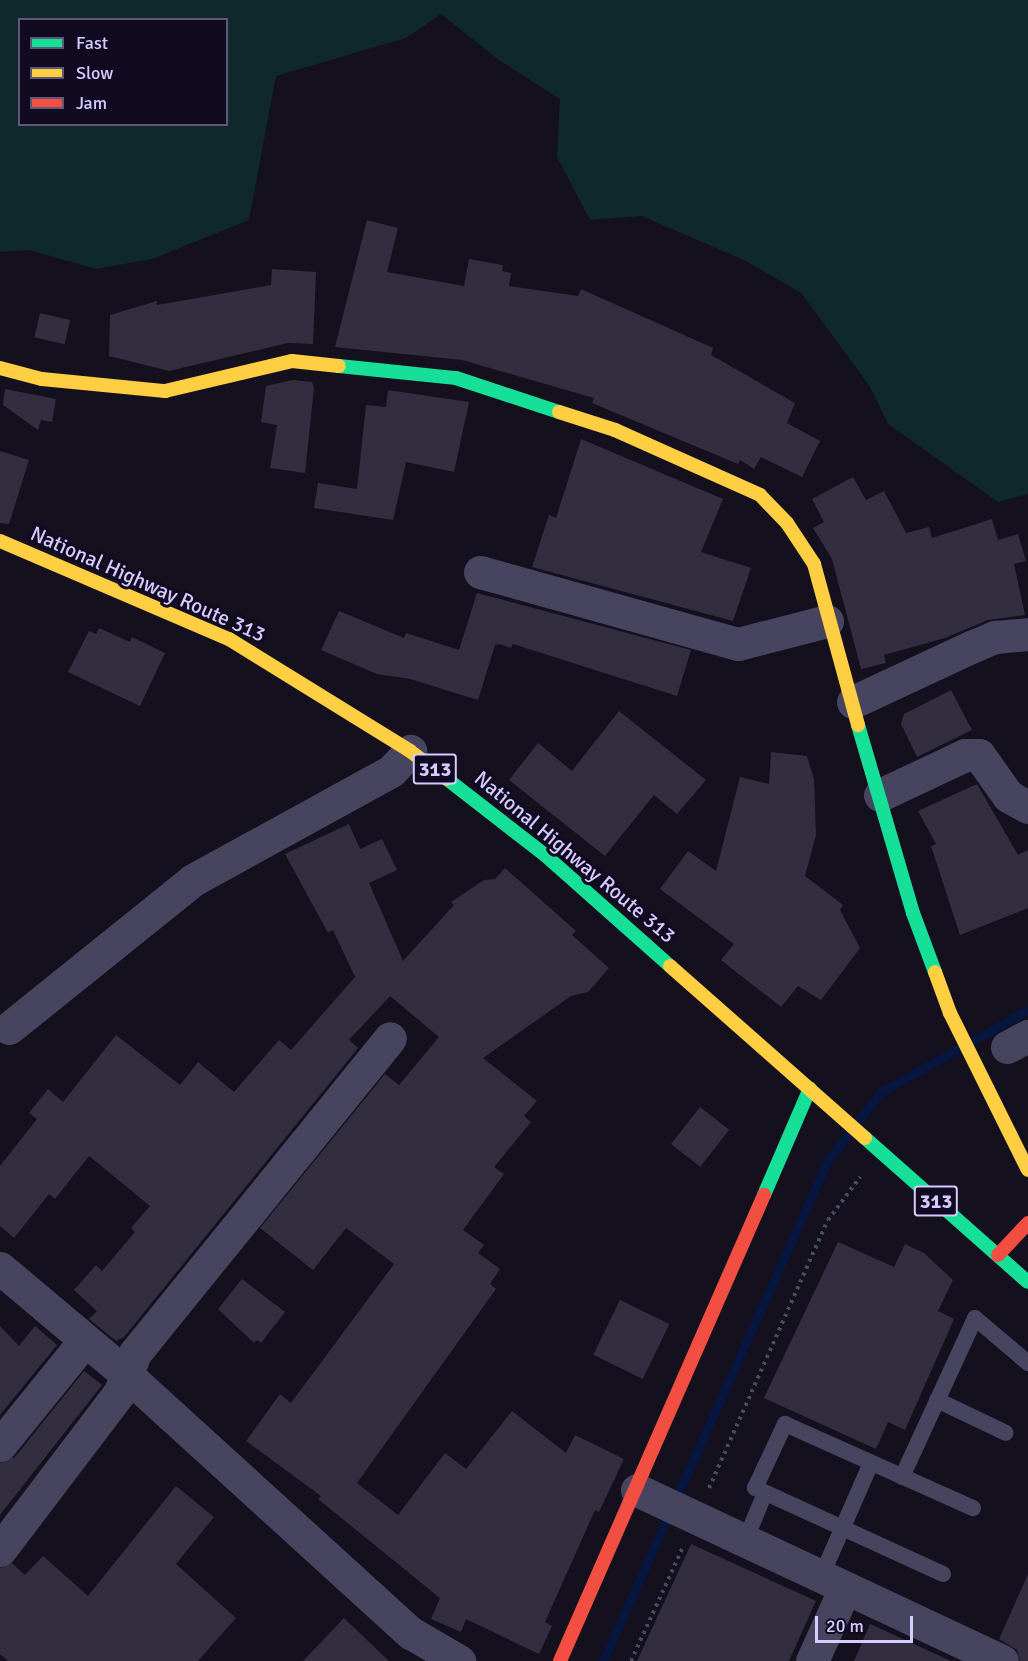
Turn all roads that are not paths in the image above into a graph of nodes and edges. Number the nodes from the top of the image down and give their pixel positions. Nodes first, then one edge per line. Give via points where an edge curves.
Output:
1 (0, 368) edge
2 (0, 541) edge
3 (480, 572) dead end
4 (827, 621) junction
5 (1028, 634) edge
6 (853, 702) junction
7 (410, 751) junction
8 (880, 795) junction
9 (1028, 807) edge
10 (9, 1028) dead end
11 (390, 1038) dead end
12 (810, 1088) junction
13 (1028, 1170) edge
14 (1028, 1223) edge
15 (998, 1256) junction
16 (0, 1268) edge
17 (1028, 1282) edge
18 (85, 1340) junction
19 (1028, 1364) edge
20 (126, 1376) junction
21 (937, 1400) junction
22 (1006, 1434) dead end
23 (0, 1445) edge
24 (871, 1463) junction
25 (902, 1477) junction
26 (765, 1493) junction
27 (647, 1494) junction
28 (973, 1508) dead end
29 (842, 1528) junction
30 (744, 1540) junction
31 (0, 1551) edge
32 (943, 1574) dead end
33 (833, 1583) junction
34 (999, 1660) edge
35 (459, 1661) edge
36 (560, 1661) edge
37 (812, 1661) edge

1 - 4 main road via 42,379 165,391 292,361 456,378 526,398 670,452 760,495 787,523 814,564
2 - 7 main road, National Highway Route 313 / 313 via 229,639
3 - 4 street via 738,644
4 - 6 main road
5 - 6 street via 987,640 917,669
6 - 8 main road
7 - 10 street via 391,771 193,880
7 - 12 main road, National Highway Route 313 / 313 via 545,855
8 - 9 street via 965,754 980,755 1008,796
8 - 13 main road via 914,913 950,1013
11 - 20 street via 135,1353
12 - 15 main road, National Highway Route 313 / 313
12 - 27 main road
14 - 15 main road
15 - 17 main road, National Highway Route 313 / 313
16 - 18 street
18 - 20 street
18 - 23 street
19 - 21 lane via 975,1318
20 - 31 street via 120,1392
20 - 35 street via 411,1633
21 - 22 lane
21 - 25 lane
24 - 25 lane
24 - 26 lane via 785,1424 756,1488
24 - 29 lane
25 - 28 lane
26 - 29 lane
26 - 30 lane
27 - 30 street
27 - 36 main road
29 - 32 lane
29 - 33 lane
30 - 33 street
33 - 34 street
33 - 37 street

